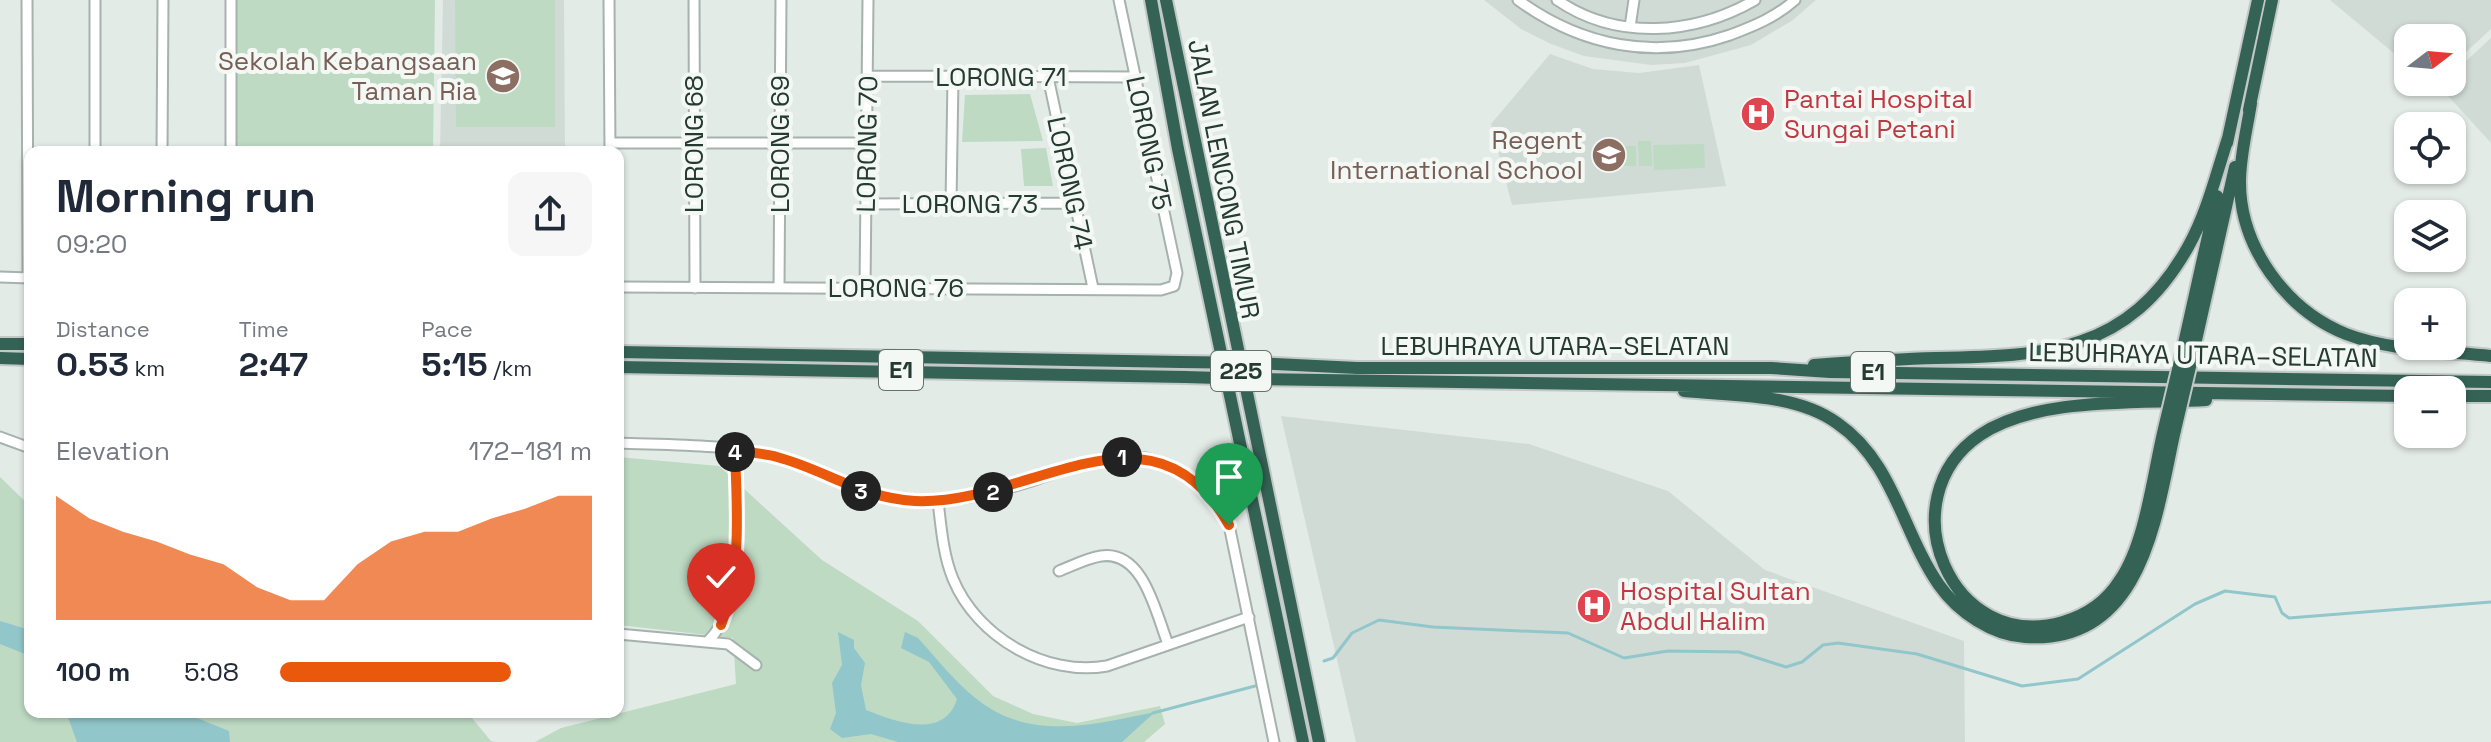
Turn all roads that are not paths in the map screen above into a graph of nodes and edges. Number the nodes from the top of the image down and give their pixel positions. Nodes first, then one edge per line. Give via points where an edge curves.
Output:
1 (27, 0) edge
2 (95, 0) edge
3 (163, 0) edge
4 (231, 0) edge
5 (609, 0) edge
6 (694, 0) edge
7 (781, 0) edge
8 (868, 0) edge
9 (1119, 0) edge
10 (1151, 0) edge
11 (1166, 0) edge
12 (1518, 0) edge
13 (1557, 0) edge
14 (1634, 0) edge
15 (1755, 0) edge
16 (1795, 0) edge
17 (2258, 0) edge
18 (2272, 0) edge
19 (1630, 27) junction
20 (867, 76) junction
21 (953, 77) junction
22 (1048, 77) junction
23 (1135, 77) junction
24 (2251, 103) junction
25 (2228, 138) junction
26 (867, 143) junction
27 (693, 144) junction
28 (779, 144) junction
29 (28, 146) edge
30 (95, 146) edge
31 (162, 146) edge
32 (231, 146) edge
33 (610, 146) edge
34 (624, 147) edge
35 (1075, 203) junction
36 (866, 204) junction
37 (951, 204) junction
38 (0, 277) edge
39 (24, 278) edge
40 (1174, 286) joint
41 (624, 287) edge
42 (695, 288) junction
43 (779, 288) junction
44 (865, 288) junction
45 (1093, 288) junction
46 (0, 344) edge
47 (24, 344) edge
48 (624, 352) edge
49 (2491, 356) edge
50 (0, 358) edge
51 (2187, 358) junction
52 (24, 359) edge
53 (624, 367) edge
54 (1771, 368) junction
55 (2491, 382) edge
56 (1628, 386) junction
57 (2285, 394) junction
58 (2394, 396) edge
59 (2466, 396) edge
60 (2491, 396) edge
61 (2170, 429) junction
62 (0, 437) edge
63 (624, 443) edge
64 (24, 446) edge
65 (735, 451) junction
66 (938, 501) junction
67 (1059, 571) dead end
68 (1249, 617) junction
69 (624, 634) edge
70 (709, 640) junction
71 (1168, 644) junction
72 (756, 665) dead end
73 (1274, 742) edge
74 (1303, 742) edge
75 (1319, 742) edge

1 - 29 street
2 - 30 street
3 - 31 street
4 - 32 street
5 - 33 street
6 - 27 street, LORONG 68
7 - 28 street, LORONG 69
8 - 20 street, LORONG 70
9 - 23 street, LORONG 75
10 - 74 highway, JALAN LENCONG TIMUR / 225
11 - 75 highway, JALAN LENCONG TIMUR / 225
12 - 16 street via 1582,36 1629,47 1670,49 1748,28 1781,13
13 - 19 street
14 - 19 street
15 - 19 street via 1687,26
17 - 25 highway
18 - 24 highway
20 - 21 street, LORONG 71
20 - 26 street, LORONG 70
21 - 22 street, LORONG 71
21 - 37 street
22 - 23 street, LORONG 71
22 - 35 street, LORONG 74
23 - 40 street, LORONG 75 via 1177,273
24 - 49 highway via 2240,179 2243,208 2258,253 2288,295 2345,333
24 - 51 highway
25 - 51 highway
25 - 54 highway via 2203,216 2179,262 2155,294 2105,332 2036,354
26 - 28 street
26 - 36 street, LORONG 70
27 - 28 street
27 - 34 street
27 - 42 street, LORONG 68
28 - 43 street, LORONG 69
35 - 37 street, LORONG 73
35 - 45 street, LORONG 74
36 - 37 street, LORONG 73
36 - 44 street, LORONG 70
38 - 39 street
40 - 45 street, LORONG 76
41 - 42 street, LORONG 76
42 - 43 street, LORONG 76
43 - 44 street, LORONG 76
44 - 45 street, LORONG 76
46 - 47 highway
48 - 54 highway, LEBUHRAYA UTARA–SELATAN / E1, bridge via 1357,368
50 - 52 highway
51 - 61 highway, bridge
53 - 56 highway, LEBUHRAYA UTARA–SELATAN / E1, bridge
54 - 55 highway, LEBUHRAYA UTARA–SELATAN / E1
56 - 57 highway, LEBUHRAYA UTARA–SELATAN / E1
56 - 61 highway via 1750,396 1804,407 1836,422 1873,456 1928,566 1951,599 1995,629 2028,638 2078,629 2105,612 2133,582 2154,522
57 - 58 highway, LEBUHRAYA UTARA–SELATAN / E1
57 - 61 highway via 2054,410 1981,434 1956,458 1935,504 1937,547 1954,584 1985,613 2023,626 2056,624 2090,611 2112,591 2133,555
59 - 60 highway
62 - 64 street
63 - 65 street
65 - 66 street via 777,456 869,494
65 - 70 street via 732,588 721,625
66 - 68 street via 999,491 1104,458 1143,458 1169,466 1206,496 1229,525
66 - 71 street via 953,580 980,621 1010,644 1043,661 1085,669
67 - 71 street via 1104,555 1131,564
68 - 71 street
68 - 73 street
69 - 70 street
70 - 72 street via 740,650

